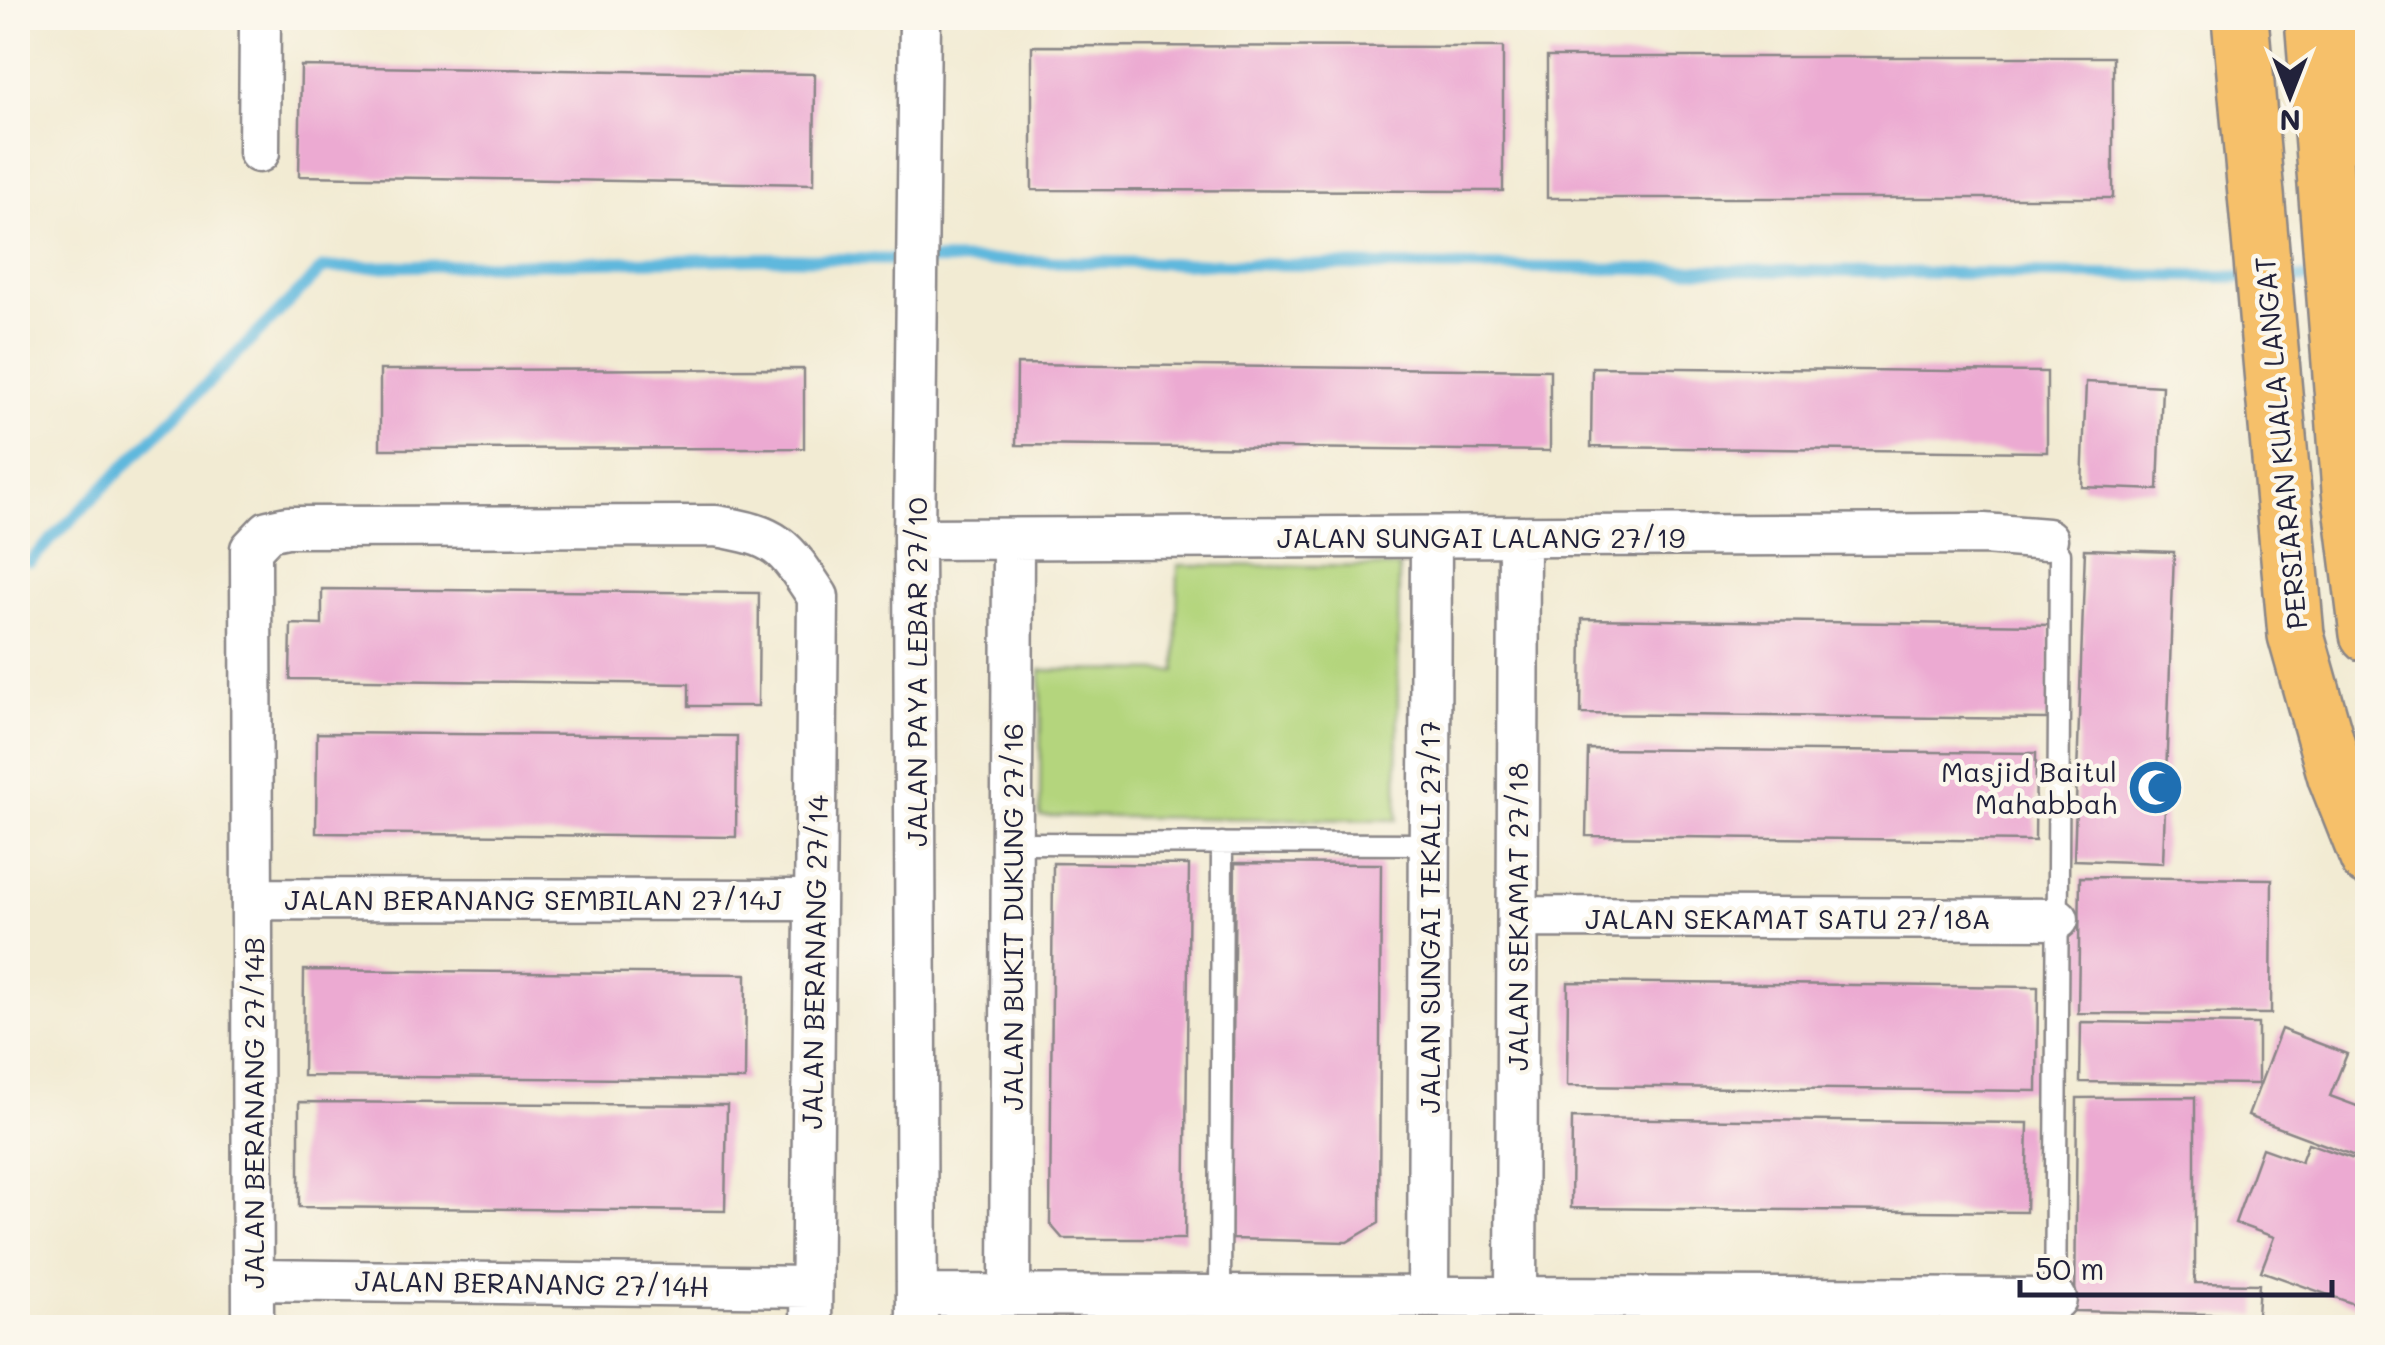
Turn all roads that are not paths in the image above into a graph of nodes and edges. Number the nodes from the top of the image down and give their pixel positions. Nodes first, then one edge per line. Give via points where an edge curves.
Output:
1 (260, 18) edge
2 (920, 18) edge
3 (2240, 18) edge
4 (2313, 18) edge
5 (2368, 19) edge
6 (259, 152) dead end
7 (2328, 178) junction
8 (1431, 538) junction
9 (1519, 538) junction
10 (258, 539) joint
11 (914, 539) junction
12 (1013, 539) junction
13 (2047, 539) joint
14 (2368, 634) edge
15 (1012, 842) junction
16 (1222, 843) junction
17 (1429, 844) junction
18 (2368, 858) edge
19 (252, 898) junction
20 (815, 900) junction
21 (1518, 916) junction
22 (2058, 919) junction
23 (254, 1280) junction
24 (812, 1287) junction
25 (1010, 1295) junction
26 (1220, 1296) junction
27 (1428, 1297) junction
28 (1516, 1297) junction
29 (917, 1311) edge
30 (2056, 1313) edge
31 (253, 1328) edge
32 (811, 1328) edge

1 - 6 street
2 - 11 street, JALAN PAYA LEBAR 27/10
3 - 18 main road, PERSIARAN KUALA LANGAT via 2296,635 2336,777
4 - 7 main road
5 - 7 main road
7 - 14 main road via 2350,490
8 - 9 street, JALAN SUNGAI LALANG 27/19
8 - 12 street, JALAN SUNGAI LALANG 27/19
8 - 17 street, JALAN SUNGAI TEKALI 27/17
9 - 13 street, JALAN SUNGAI LALANG 27/19
9 - 21 street, JALAN SEKAMAT 27/18
10 - 19 street, JALAN BERANANG 27/14B via 251,549
10 - 20 street, JALAN BERANANG 27/14 via 287,527 716,526 762,534 791,556 818,597
11 - 12 street, JALAN SUNGAI LALANG 27/19
11 - 29 street, JALAN PAYA LEBAR 27/10
12 - 15 street, JALAN BUKIT DUKUNG 27/16
13 - 22 lane via 2060,554
15 - 16 lane
15 - 25 street, JALAN BUKIT DUKUNG 27/16
16 - 17 lane
16 - 26 lane
17 - 27 street, JALAN SUNGAI TEKALI 27/17
19 - 20 street, JALAN BERANANG SEMBILAN 27/14J
19 - 23 street, JALAN BERANANG 27/14B
20 - 24 street, JALAN BERANANG 27/14
21 - 22 street, JALAN SEKAMAT SATU 27/18A
21 - 28 street, JALAN SEKAMAT 27/18
22 - 30 lane
23 - 24 street, JALAN BERANANG 27/14H
23 - 31 street, JALAN BERANANG 27/14B
24 - 32 street, JALAN BERANANG 27/14
25 - 26 street
25 - 29 street
26 - 27 street
27 - 28 street
28 - 30 street

